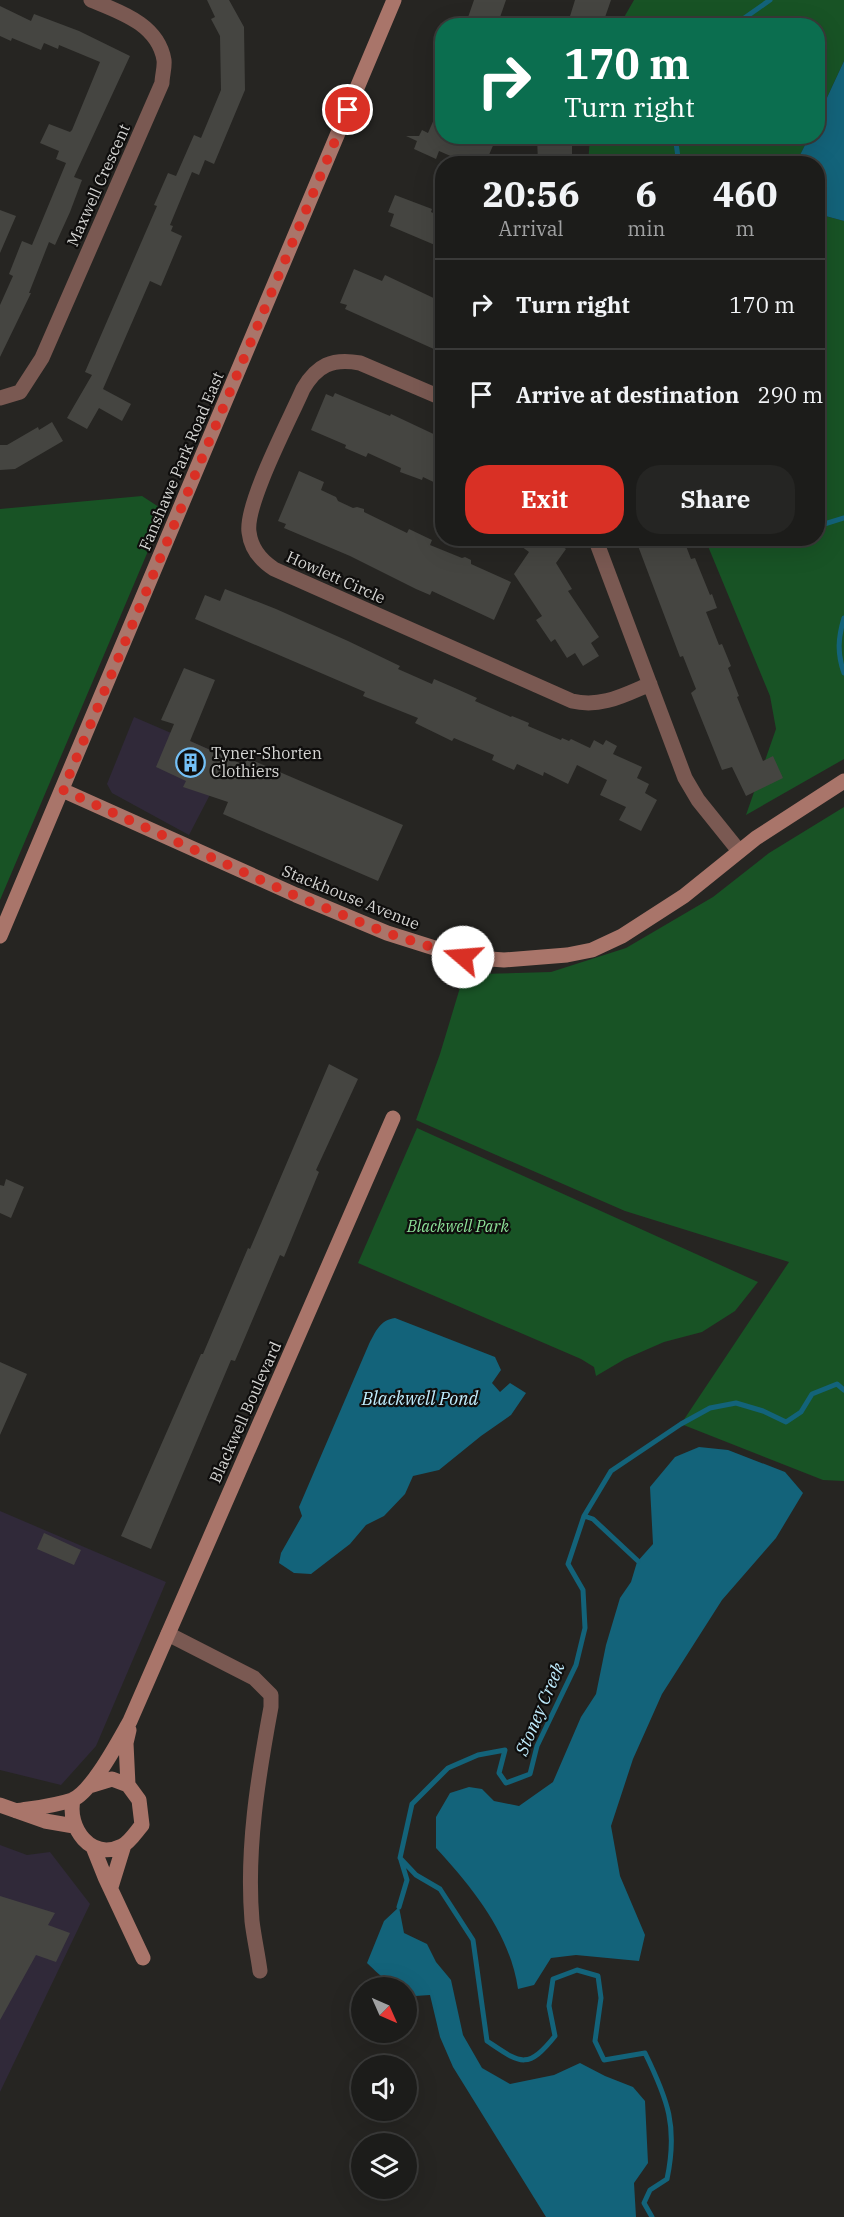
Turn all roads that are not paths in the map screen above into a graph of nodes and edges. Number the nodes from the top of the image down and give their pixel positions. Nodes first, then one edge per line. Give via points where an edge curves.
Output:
1 (91, 0) edge
2 (394, 0) edge
3 (435, 395) edge
4 (0, 398) edge
5 (598, 546) edge
6 (650, 684) junction
7 (844, 781) edge
8 (63, 790) junction
9 (739, 851) junction
10 (0, 936) edge
11 (393, 1118) dead end
12 (168, 1634) junction
13 (130, 1721) junction
14 (128, 1785) junction
15 (89, 1786) junction
16 (73, 1800) junction
17 (0, 1805) edge
18 (16, 1811) junction
19 (74, 1826) junction
20 (124, 1845) junction
21 (93, 1847) junction
22 (111, 1887) junction
23 (143, 1958) dead end
24 (260, 1971) dead end

1 - 4 street, Maxwell Crescent via 129,16 153,33 164,60 162,83 42,358 20,392
2 - 8 street, Fanshawe Park Road East
3 - 6 street, Howlett Circle via 360,363 346,360 320,368 303,389 251,506 249,530 256,553 274,569 572,702 602,703
5 - 6 street
6 - 9 street via 685,778
7 - 9 street, Stackhouse Avenue
8 - 9 street, Stackhouse Avenue via 296,896 387,933 463,957 504,960 567,956 592,950 622,936 684,896
8 - 10 street, Fanshawe Park Road East
11 - 12 street, Blackwell Boulevard
12 - 13 street, Blackwell Boulevard
12 - 24 street via 254,1678 271,1695 252,1851 252,1921
13 - 14 street, Blackwell Boulevard via 126,1743
13 - 15 street, Blackwell Boulevard
14 - 15 street via 112,1779
14 - 20 street, Blackwell Boulevard via 139,1800 142,1825
15 - 16 street, Blackwell Boulevard
16 - 18 street
16 - 19 street
17 - 18 street
18 - 19 street
19 - 21 street
20 - 21 street via 111,1849
20 - 22 street, Blackwell Boulevard
21 - 22 street
22 - 23 street

